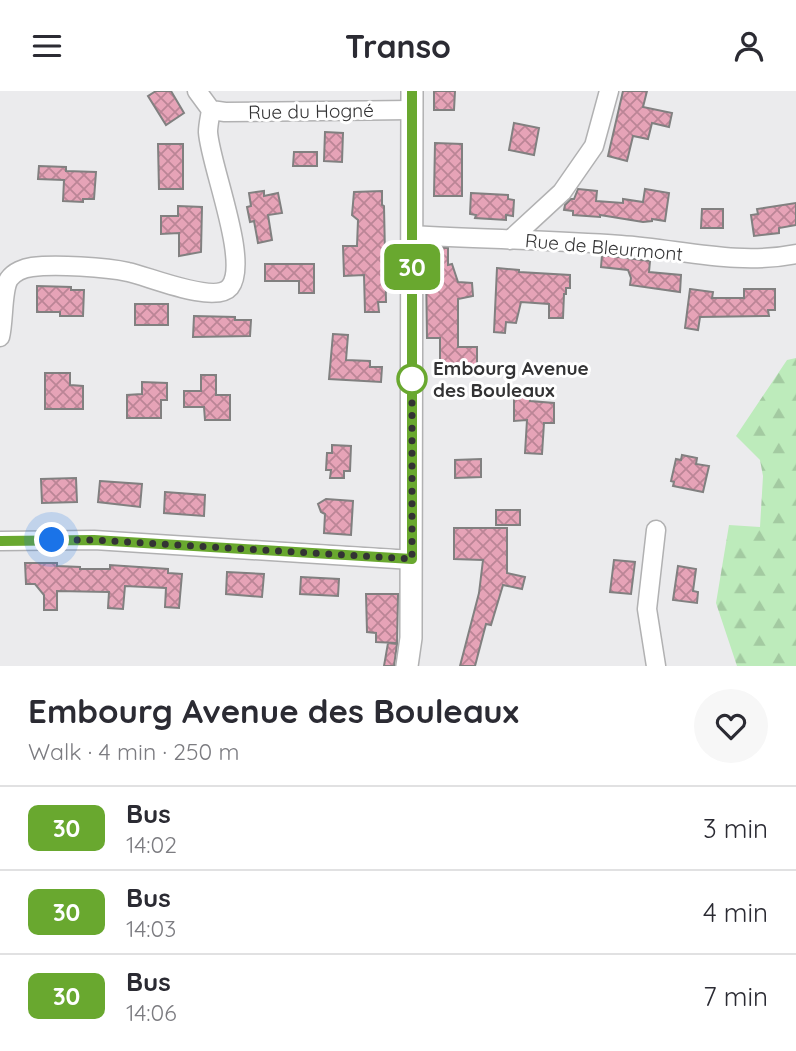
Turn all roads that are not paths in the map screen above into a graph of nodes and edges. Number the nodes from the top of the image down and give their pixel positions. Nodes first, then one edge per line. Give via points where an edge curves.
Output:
1 (197, 91) edge
2 (609, 91) edge
3 (412, 100) edge
4 (211, 110) junction
5 (412, 235) junction
6 (510, 240) junction
7 (796, 254) edge
8 (0, 337) edge
9 (656, 530) dead end
10 (0, 541) edge
11 (412, 559) junction
12 (407, 666) edge
13 (656, 666) edge

1 - 4 street
2 - 6 street via 594,146 562,192
3 - 4 street, Rue du Hogné
3 - 5 street
4 - 8 street via 208,132 234,249 236,272 230,287 220,294 204,293 126,271 31,267 8,280
5 - 6 street, Rue de Bleurmont
5 - 11 street
6 - 7 street, Rue de Bleurmont via 623,245 732,259
9 - 13 street via 648,609
10 - 11 street via 94,540
11 - 12 street

